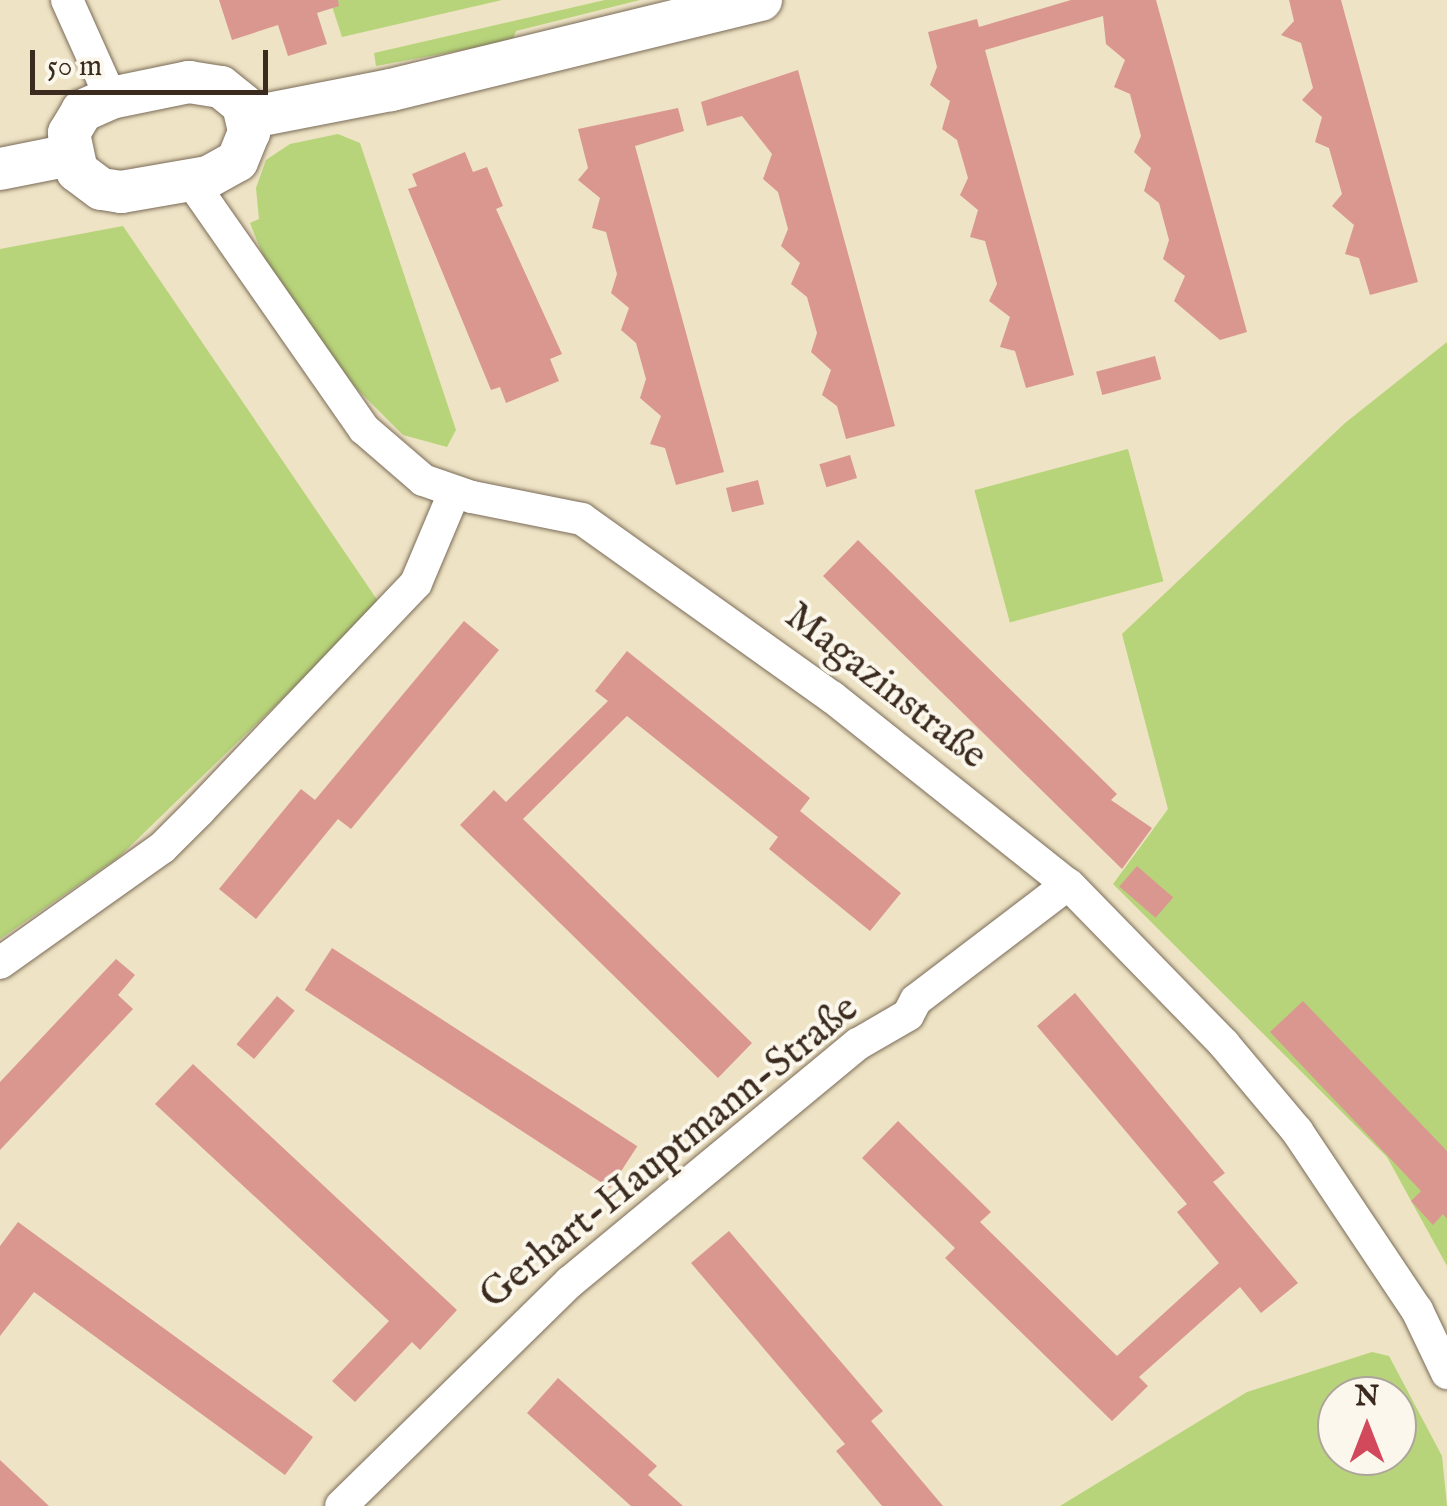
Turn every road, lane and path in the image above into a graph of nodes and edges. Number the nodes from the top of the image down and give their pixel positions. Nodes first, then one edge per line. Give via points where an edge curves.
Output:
1 (67, 0) edge
2 (761, 0) edge
3 (111, 98) junction
4 (247, 118) junction
5 (70, 155) junction
6 (0, 169) edge
7 (191, 181) junction
8 (454, 492) junction
9 (1068, 884) junction
10 (0, 963) edge
11 (1447, 1373) edge
12 (341, 1506) edge

1 - 3 street
2 - 4 main road
3 - 4 main road via 206,82 234,94
3 - 5 main road via 73,121
4 - 7 main road via 249,132 237,161
5 - 6 main road
5 - 7 main road via 77,171 101,189
7 - 8 street, Magazinstraße via 364,429 423,480
8 - 9 street, Magazinstraße via 582,519 832,697
8 - 10 street via 416,583 200,810 162,848
9 - 11 street, Magazinstraße via 1224,1044 1297,1132 1417,1310
9 - 12 street, Gerhart-Hauptmann-Straße via 916,1000 908,1016 858,1044 570,1282

